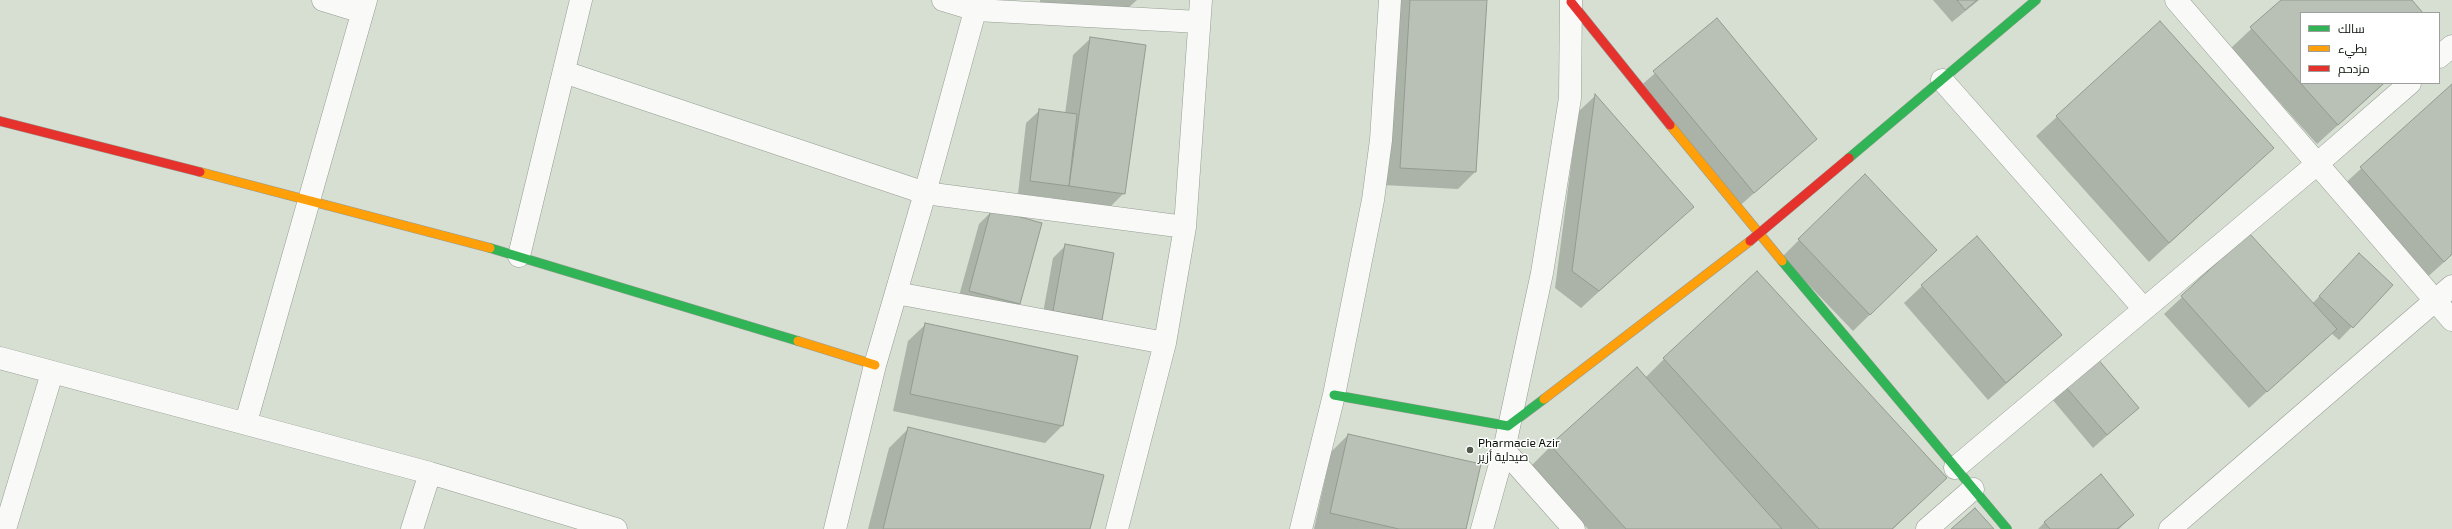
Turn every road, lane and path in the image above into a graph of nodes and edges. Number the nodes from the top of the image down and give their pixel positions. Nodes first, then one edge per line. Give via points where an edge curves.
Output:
1 (323, 0) edge
2 (581, 0) edge
3 (943, 0) edge
4 (1201, 0) edge
5 (1390, 0) edge
6 (2036, 0) edge
7 (2176, 0) edge
8 (1571, 1) edge
9 (977, 5) edge
10 (364, 6) edge
11 (1199, 22) junction
12 (2452, 46) edge
13 (2440, 56) edge
14 (564, 72) junction
15 (1942, 80) junction
16 (2409, 84) edge
17 (0, 121) edge
18 (2317, 164) junction
19 (926, 193) junction
20 (309, 200) junction
21 (1185, 227) junction
22 (1759, 234) junction
23 (519, 256) junction
24 (2452, 286) edge
25 (896, 293) junction
26 (2436, 300) junction
27 (2144, 309) junction
28 (2452, 320) edge
29 (1165, 343) junction
30 (0, 358) edge
31 (875, 365) junction
32 (52, 373) junction
33 (1334, 395) junction
34 (246, 422) junction
35 (1508, 426) junction
36 (1504, 450) junction
37 (1955, 468) junction
38 (430, 473) junction
39 (1973, 489) junction
40 (6, 529) edge
41 (412, 529) edge
42 (616, 529) edge
43 (835, 529) edge
44 (1117, 529) edge
45 (1301, 529) edge
46 (1482, 529) edge
47 (1574, 529) edge
48 (1927, 529) edge
49 (2007, 529) edge
50 (2170, 529) edge

1 - 10 street
2 - 14 street
3 - 9 street
4 - 11 street
5 - 33 street via 1381,140 1373,200
6 - 15 street
7 - 18 street
8 - 22 street
8 - 35 street via 1570,98 1542,272
9 - 11 street
9 - 19 street
10 - 20 street
11 - 21 street
12 - 13 street
14 - 19 street
14 - 23 street
15 - 22 street
15 - 27 street
16 - 18 street
17 - 20 street
18 - 26 street
18 - 27 street
19 - 21 street
19 - 25 street
20 - 23 street
20 - 34 street
21 - 29 street
22 - 35 street
22 - 37 street
23 - 31 street
24 - 26 street
25 - 29 street
25 - 31 street
26 - 28 street
26 - 50 street
27 - 37 street
29 - 44 street
30 - 32 street
31 - 43 street
32 - 34 street
32 - 40 street
33 - 35 street
33 - 45 street
34 - 38 street
35 - 36 street
36 - 46 street
36 - 47 street
37 - 39 street
38 - 41 street
38 - 42 street
39 - 48 street
39 - 49 street

